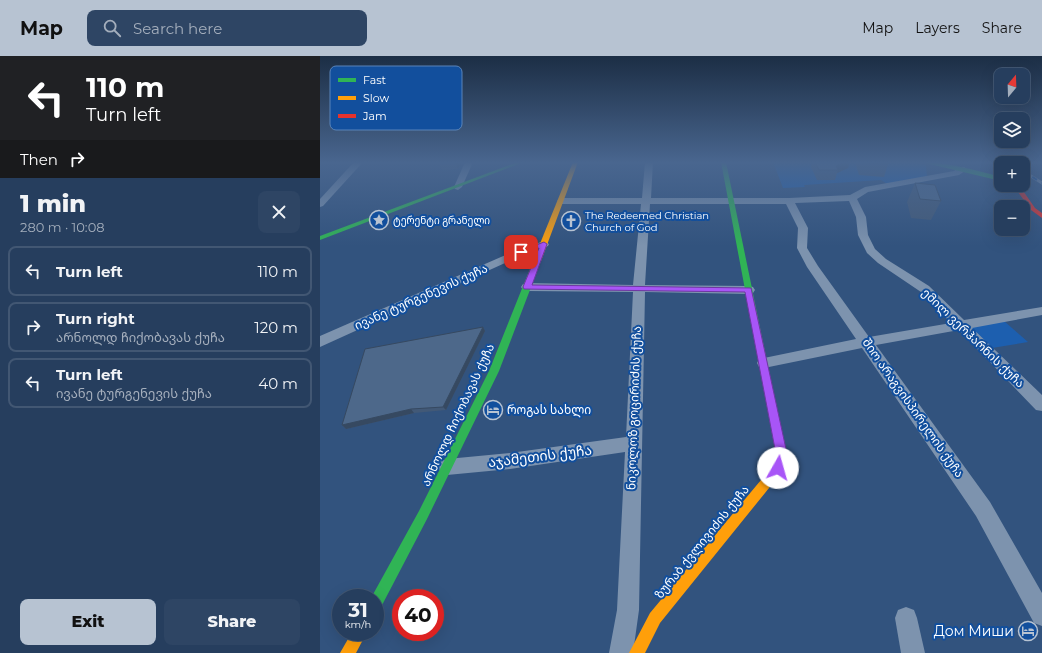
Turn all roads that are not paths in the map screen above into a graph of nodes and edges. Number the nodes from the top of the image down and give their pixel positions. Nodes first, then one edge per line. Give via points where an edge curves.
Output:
1 (333, 190) edge
2 (448, 190) edge
3 (566, 190) edge
4 (646, 190) edge
5 (729, 190) edge
6 (866, 190) edge
7 (1021, 192) edge
8 (852, 198) junction
9 (562, 201) junction
10 (645, 201) junction
11 (731, 201) junction
12 (789, 201) junction
13 (320, 204) edge
14 (1042, 216) edge
15 (320, 238) edge
16 (544, 244) junction
17 (527, 287) junction
18 (639, 289) junction
19 (749, 290) junction
20 (1040, 313) edge
21 (961, 326) junction
22 (320, 342) edge
23 (867, 342) junction
24 (764, 363) junction
25 (1042, 406) edge
26 (632, 444) junction
27 (447, 467) junction
28 (383, 589) edge
29 (1042, 615) edge
30 (906, 618) dead end
31 (355, 641) edge
32 (348, 653) edge
33 (621, 653) edge
34 (636, 653) edge
35 (913, 653) edge

1 - 13 street
2 - 15 main road
3 - 9 main road, არნოლდ ჩიქობავას ქუჩა
4 - 10 street, ნიკოლოზ გოცირიძის ქუჩა
5 - 11 main road, ზურაბ ქვლივიძის ქუჩა
6 - 8 street
7 - 14 main road via 1033,209
8 - 12 street
8 - 21 street, ემილ ვერჰარნის ქუჩა via 861,216 863,235 871,252 882,262 925,289
9 - 10 street
9 - 16 main road, არნოლდ ჩიქობავას ქუჩა
10 - 11 street
10 - 18 street, ნიკოლოზ გოცირიძის ქუჩა
11 - 12 street
11 - 19 main road, ზურაბ ქვლივიძის ქუჩა
12 - 23 street, შიო არაგვისპირელის ქუჩა via 803,228 802,248
16 - 17 main road, არნოლდ ჩიქობავას ქუჩა
16 - 22 street, ივანე ტურგენევის ქუჩა
17 - 18 street
17 - 27 main road, არნოლდ ჩიქობავას ქუჩა via 494,372
18 - 19 street
18 - 26 street, ნიკოლოზ გოცირიძის ქუჩა
19 - 24 main road, ზურაბ ქვლივიძის ქუჩა
20 - 21 street
21 - 23 street
21 - 25 street, ემილ ვერჰარნის ქუჩა
23 - 24 street
23 - 29 street, შიო არაგვისპირელის ქუჩა via 983,509
24 - 34 main road, ზურაბ ქვლივიძის ქუჩა via 780,449 778,468 655,618
26 - 27 street, აჯამეთის ქუჩა
26 - 33 street, ნიკოლოზ გოცირიძის ქუჩა via 628,610
27 - 28 main road, არნოლდ ჩიქობავას ქუჩა
30 - 35 street
31 - 32 main road

